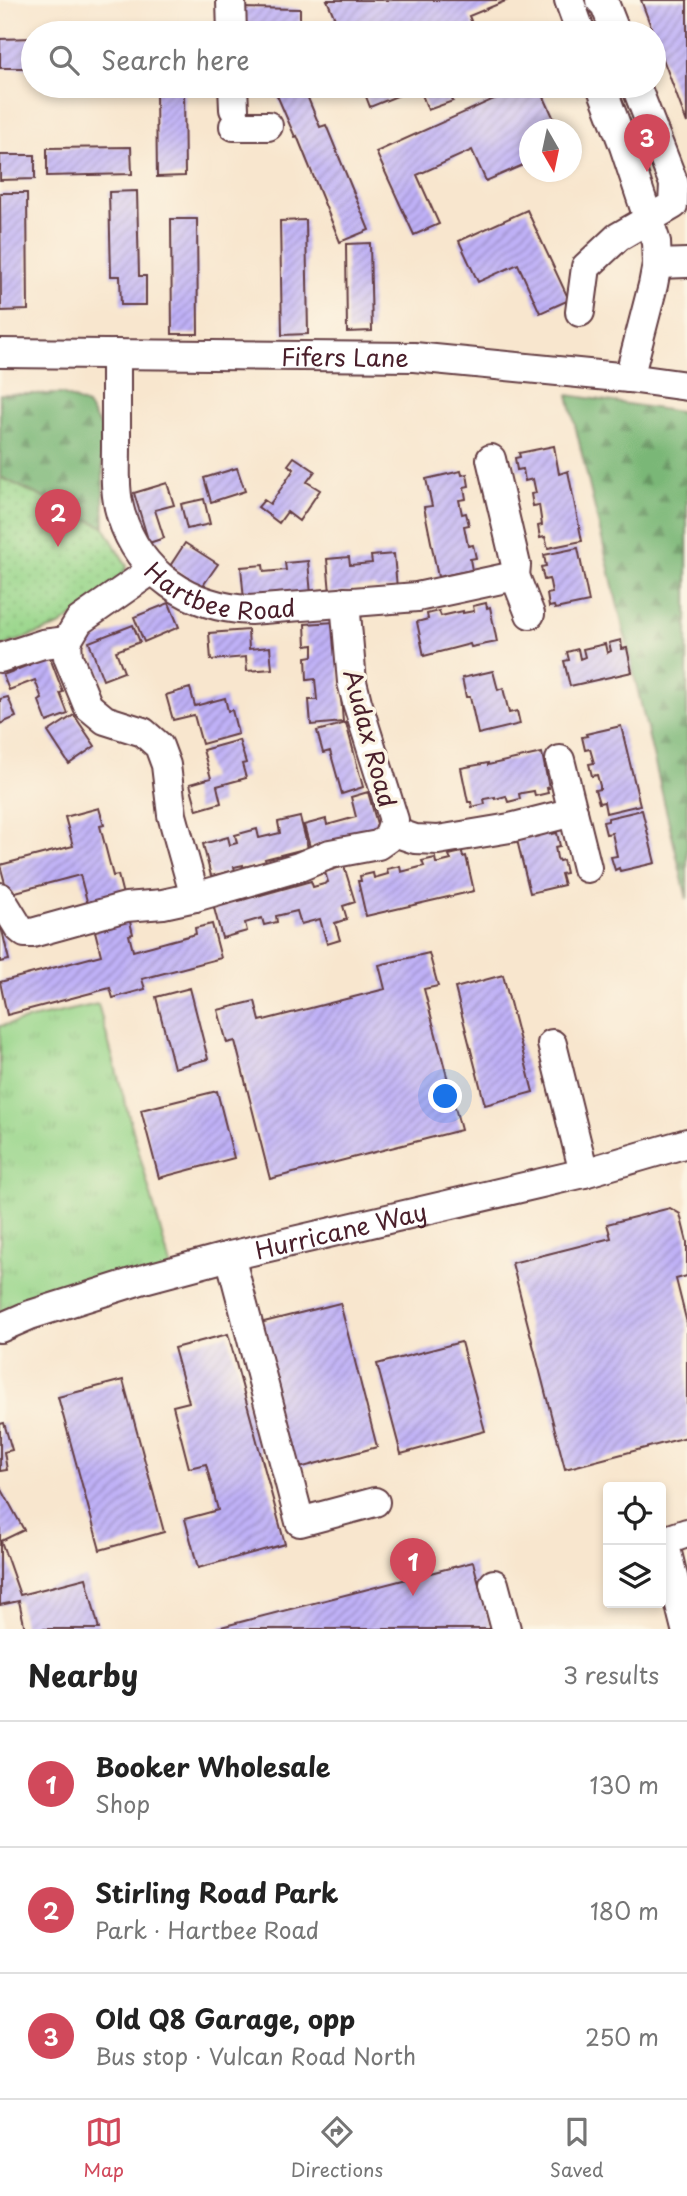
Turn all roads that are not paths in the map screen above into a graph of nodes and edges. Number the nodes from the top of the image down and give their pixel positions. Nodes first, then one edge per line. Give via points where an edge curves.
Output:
1 (231, 0) edge
2 (569, 0) edge
3 (600, 0) edge
4 (232, 21) edge
5 (577, 21) edge
6 (611, 21) edge
7 (605, 98) edge
8 (641, 98) edge
9 (234, 107) edge
10 (268, 126) dead end
11 (650, 218) junction
12 (687, 263) edge
13 (657, 264) junction
14 (580, 312) dead end
15 (0, 353) edge
16 (116, 354) junction
17 (629, 378) junction
18 (687, 386) edge
19 (491, 459) dead end
20 (152, 570) junction
21 (515, 576) junction
22 (345, 602) junction
23 (530, 614) dead end
24 (67, 641) junction
25 (0, 658) edge
26 (560, 760) dead end
27 (573, 812) junction
28 (391, 831) junction
29 (587, 867) dead end
30 (0, 897) edge
31 (195, 897) junction
32 (552, 1044) dead end
33 (687, 1143) edge
34 (584, 1173) junction
35 (229, 1256) junction
36 (0, 1328) edge
37 (375, 1503) dead end
38 (676, 1537) edge
39 (494, 1584) dead end
40 (506, 1629) edge
41 (686, 1629) edge

1 - 4 street
2 - 5 street
3 - 6 street
7 - 11 street
8 - 11 street via 674,184 673,205
9 - 10 street
11 - 13 street
11 - 14 street via 618,237 586,267
12 - 13 street
13 - 17 street
15 - 16 street, Fifers Lane
16 - 17 street, Fifers Lane via 414,357
16 - 20 street, Hartbee Road via 119,505 137,550
17 - 18 street, Fifers Lane
19 - 21 street
20 - 22 street, Hartbee Road via 203,603 226,609
20 - 24 street via 79,621
21 - 22 street, Hartbee Road via 417,597
21 - 23 street
22 - 28 street, Audax Road via 356,702 394,820
24 - 25 street
24 - 31 street via 68,657 88,706 104,720 143,732 159,746
26 - 27 street
27 - 28 street via 438,840
27 - 29 street
28 - 31 street, Audax Road via 378,845 330,854
30 - 31 street, Audax Road via 25,933 126,907
32 - 34 street
33 - 34 street, Hurricane Way
34 - 35 street, Hurricane Way
35 - 36 street, Hurricane Way
35 - 37 street via 300,1522
38 - 41 street
39 - 40 street

